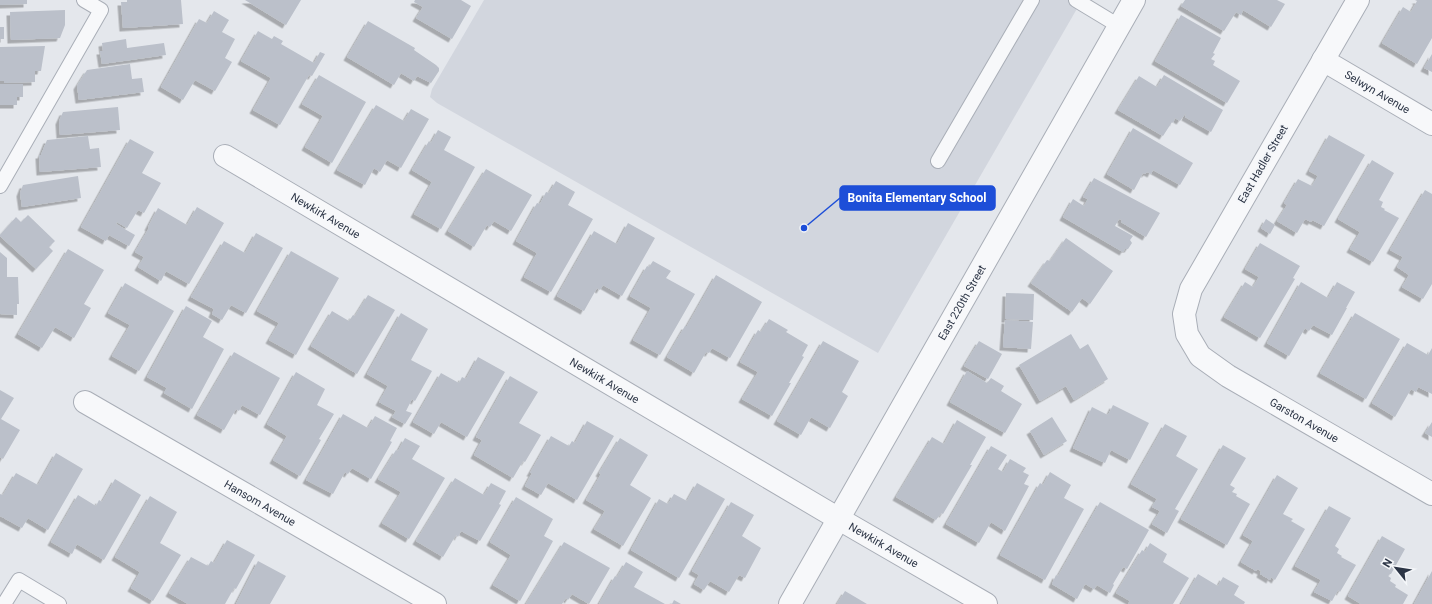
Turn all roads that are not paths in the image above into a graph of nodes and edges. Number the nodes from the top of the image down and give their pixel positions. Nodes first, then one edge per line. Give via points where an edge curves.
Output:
1 (84, 0) edge
2 (1032, 0) edge
3 (1076, 0) edge
4 (1134, 0) edge
5 (1358, 0) edge
6 (1119, 26) junction
7 (1323, 60) junction
8 (1432, 124) edge
9 (225, 156) dead end
10 (938, 161) dead end
11 (0, 186) edge
12 (1187, 334) joint
13 (86, 402) dead end
14 (1432, 494) edge
15 (839, 519) junction
16 (4, 604) edge
17 (59, 604) edge
18 (435, 604) edge
19 (790, 604) edge
20 (986, 604) edge

1 - 11 lane via 101,10
2 - 10 lane
3 - 6 lane
4 - 6 street, East 220th Street
5 - 7 street, East Hadler Street
6 - 15 street, East 220th Street
7 - 8 street, Selwyn Avenue
7 - 12 street, East Hadler Street via 1191,289 1184,314
9 - 15 street, Newkirk Avenue
12 - 14 street, Garston Avenue via 1200,356 1228,376
13 - 18 street, Hansom Avenue
15 - 19 street, East 220th Street
15 - 20 street, Newkirk Avenue
16 - 17 lane via 19,580

